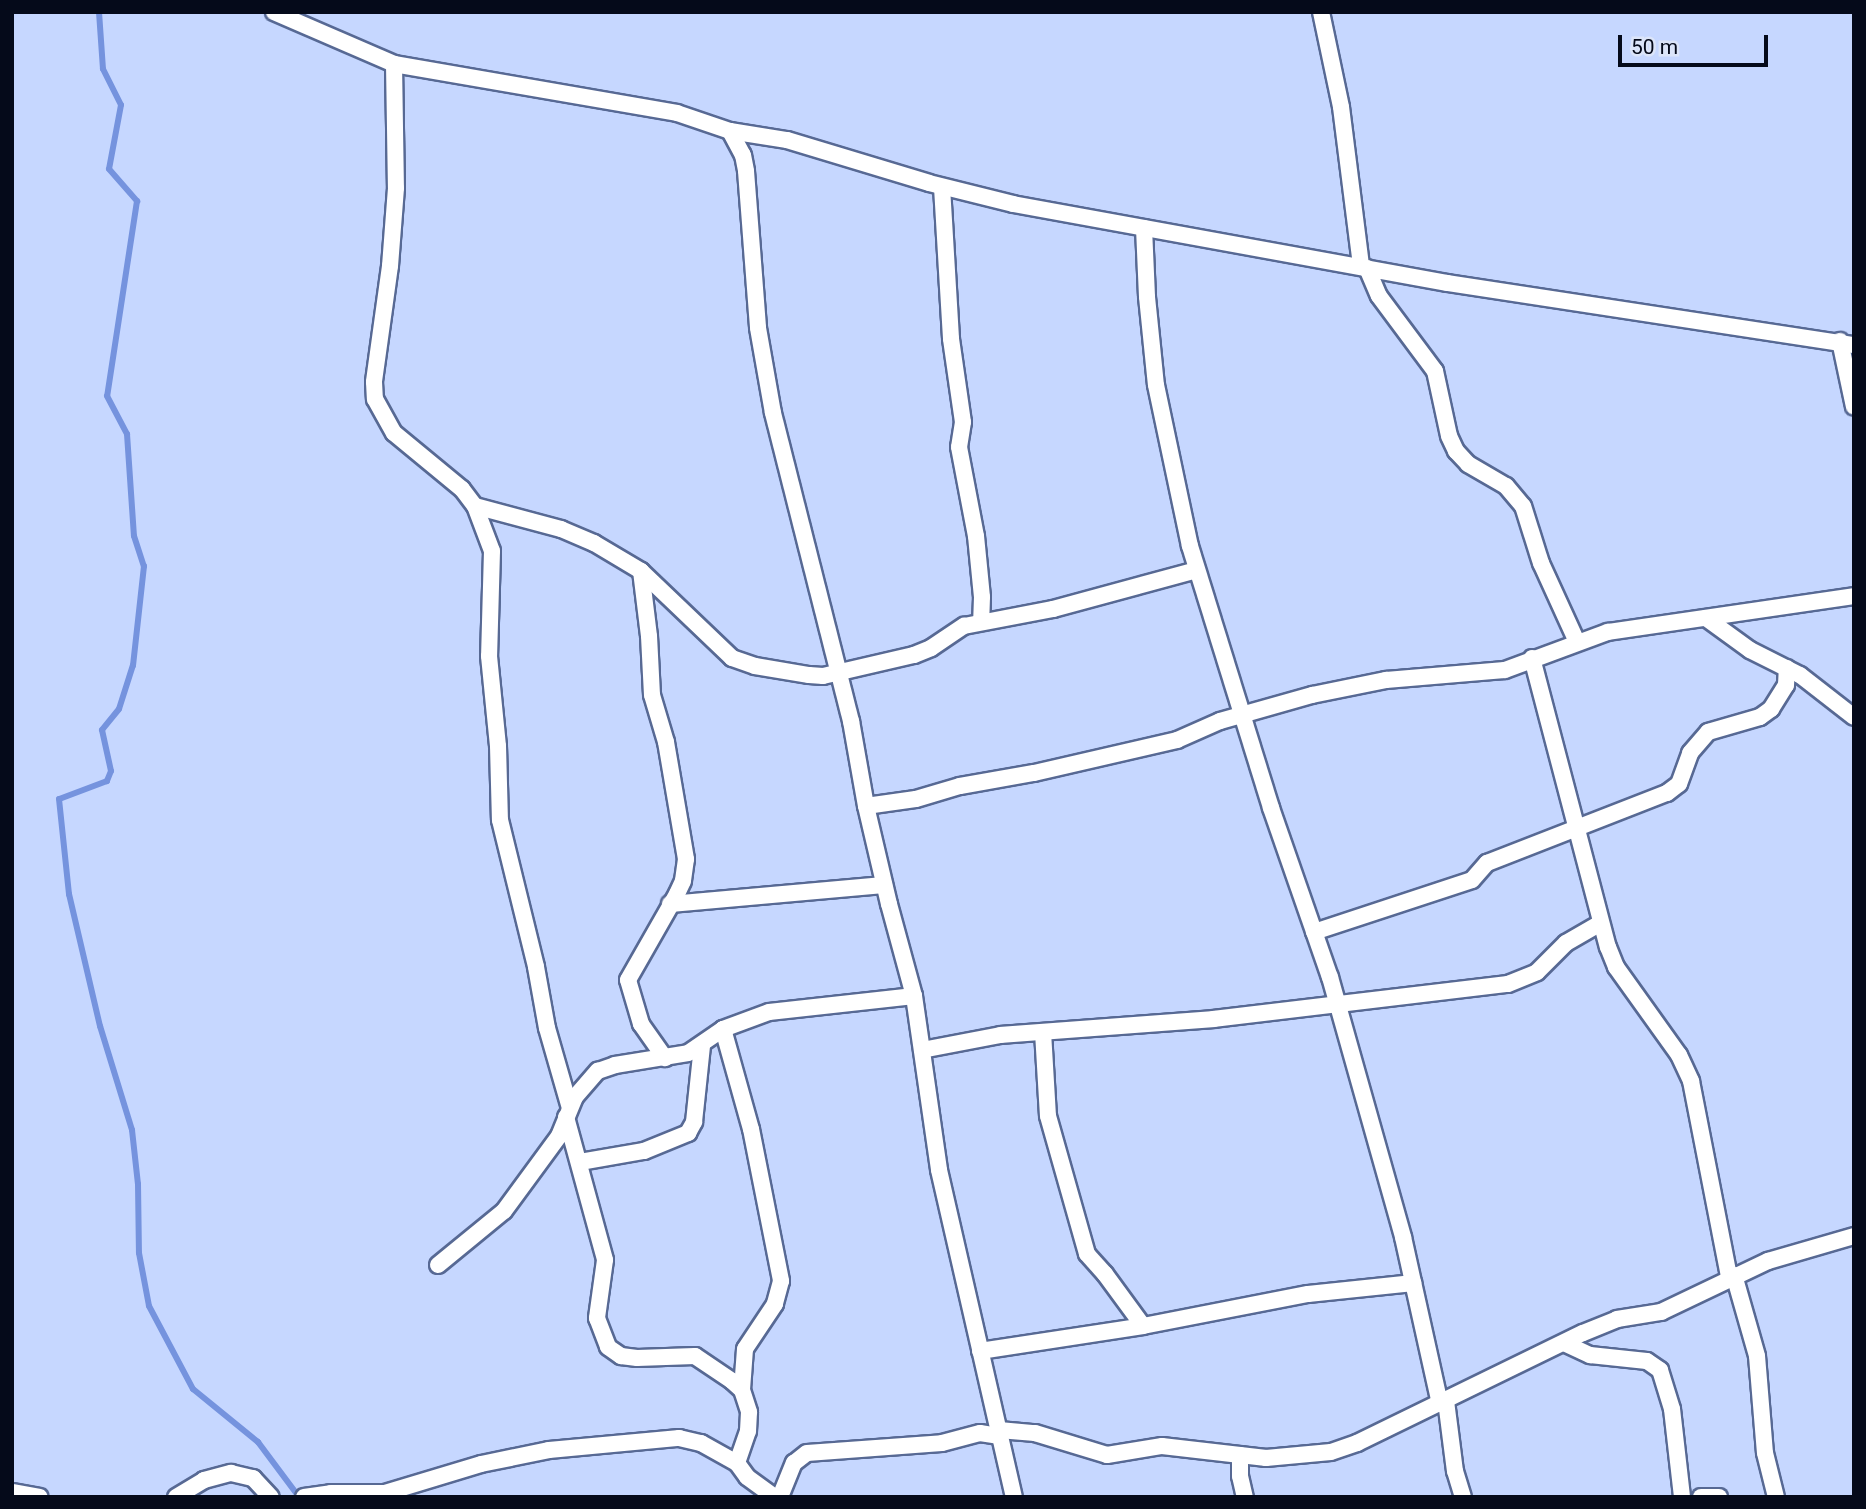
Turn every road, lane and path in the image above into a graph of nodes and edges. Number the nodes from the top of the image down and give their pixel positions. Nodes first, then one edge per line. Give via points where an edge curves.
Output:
1 (274, 12) edge
2 (1321, 12) edge
3 (394, 64) junction
4 (730, 131) junction
5 (770, 137) junction
6 (746, 171) junction
7 (942, 187) junction
8 (1144, 228) junction
9 (1364, 267) junction
10 (1847, 343) edge
11 (1854, 407) edge
12 (475, 506) junction
13 (1198, 570) junction
14 (641, 571) junction
15 (1854, 596) edge
16 (1706, 618) junction
17 (981, 622) junction
18 (1577, 642) junction
19 (1532, 658) junction
20 (1787, 667) junction
21 (838, 671) junction
22 (1242, 715) junction
23 (1854, 717) edge
24 (866, 807) junction
25 (1575, 830) junction
26 (884, 885) junction
27 (670, 904) junction
28 (1600, 923) junction
29 (1314, 932) junction
30 (914, 996) junction
31 (1338, 1003) junction
32 (723, 1029) junction
33 (1043, 1032) junction
34 (702, 1046) junction
35 (922, 1050) junction
36 (665, 1058) junction
37 (568, 1112) junction
38 (580, 1162) junction
39 (1854, 1236) edge
40 (438, 1265) dead end
41 (1732, 1276) junction
42 (1413, 1283) junction
43 (1143, 1326) junction
44 (1564, 1343) junction
45 (980, 1351) junction
46 (742, 1390) junction
47 (1443, 1402) junction
48 (999, 1433) junction
49 (1240, 1455) junction
50 (737, 1463) junction
51 (12, 1492) edge
52 (40, 1497) edge
53 (176, 1497) edge
54 (271, 1497) edge
55 (304, 1497) edge
56 (775, 1497) edge
57 (780, 1497) edge
58 (1014, 1497) edge
59 (1245, 1497) edge
60 (1463, 1497) edge
61 (1682, 1497) edge
62 (1701, 1497) edge
63 (1719, 1497) edge
64 (1776, 1497) edge

1 - 3 street
2 - 9 street
3 - 4 street via 677,113
3 - 12 street via 395,201 375,399 394,433 447,475
4 - 5 street
4 - 6 street
5 - 6 street via 755,152
5 - 7 street
6 - 21 street via 758,328 773,414
7 - 8 street
7 - 17 street via 951,339 963,422 959,447 976,536
8 - 9 street
8 - 13 street via 1156,385
9 - 10 street via 1448,284
9 - 18 street via 1379,296 1435,371 1455,451 1506,486 1523,506 1541,563
10 - 11 street
12 - 14 street via 561,529
12 - 37 street via 492,551 490,668 500,820
13 - 17 street via 1054,609
13 - 22 street
14 - 21 street via 732,658 794,674 823,676
14 - 27 street via 652,695 666,742 685,848 683,881
15 - 16 street
16 - 18 street via 1608,632
16 - 20 street via 1750,650
17 - 21 street via 964,626 914,655
18 - 19 street
19 - 22 street via 1505,670 1385,680
19 - 25 street
20 - 23 street
20 - 25 street via 1786,685 1771,709 1760,717 1708,732 1697,741 1679,784 1648,802
21 - 24 street
22 - 24 street via 1177,740
22 - 29 street
24 - 26 street
25 - 28 street
25 - 29 street via 1487,863 1472,880
26 - 27 street
26 - 30 street
27 - 36 street via 628,980 641,1024
28 - 31 street via 1566,943 1526,979 1477,990
28 - 41 street via 1616,967 1679,1055 1691,1081
29 - 31 street
30 - 32 street via 800,1006
30 - 35 street
31 - 33 street via 1213,1019
31 - 42 street
32 - 34 street
32 - 46 street via 751,1129 781,1281 775,1304 745,1349
33 - 35 street via 964,1040
33 - 43 street via 1048,1116 1087,1254
34 - 36 street
34 - 38 street via 694,1122 688,1133 645,1151
35 - 45 street via 939,1170
36 - 37 street via 598,1071 585,1082
37 - 38 street
37 - 40 street via 559,1136 504,1211
38 - 46 street via 605,1259 597,1318 608,1347 621,1356 637,1358 695,1356
39 - 41 street
41 - 44 street via 1661,1312 1617,1319
41 - 64 street via 1757,1356 1765,1453
42 - 43 street via 1308,1294
42 - 47 street
43 - 45 street
44 - 47 street
44 - 61 street via 1590,1355 1647,1361 1660,1370 1672,1409
45 - 48 street
46 - 50 street via 749,1412 748,1431
47 - 49 street via 1331,1452 1290,1458
47 - 60 street
48 - 49 street via 1035,1433 1107,1455 1162,1446
48 - 57 street via 926,1445 807,1453 794,1463
48 - 58 street
49 - 59 street
50 - 55 street via 701,1443 679,1438 549,1450 481,1464 384,1493
50 - 56 street via 747,1477
51 - 52 street
53 - 54 street via 204,1479 231,1473 253,1478
62 - 63 street

